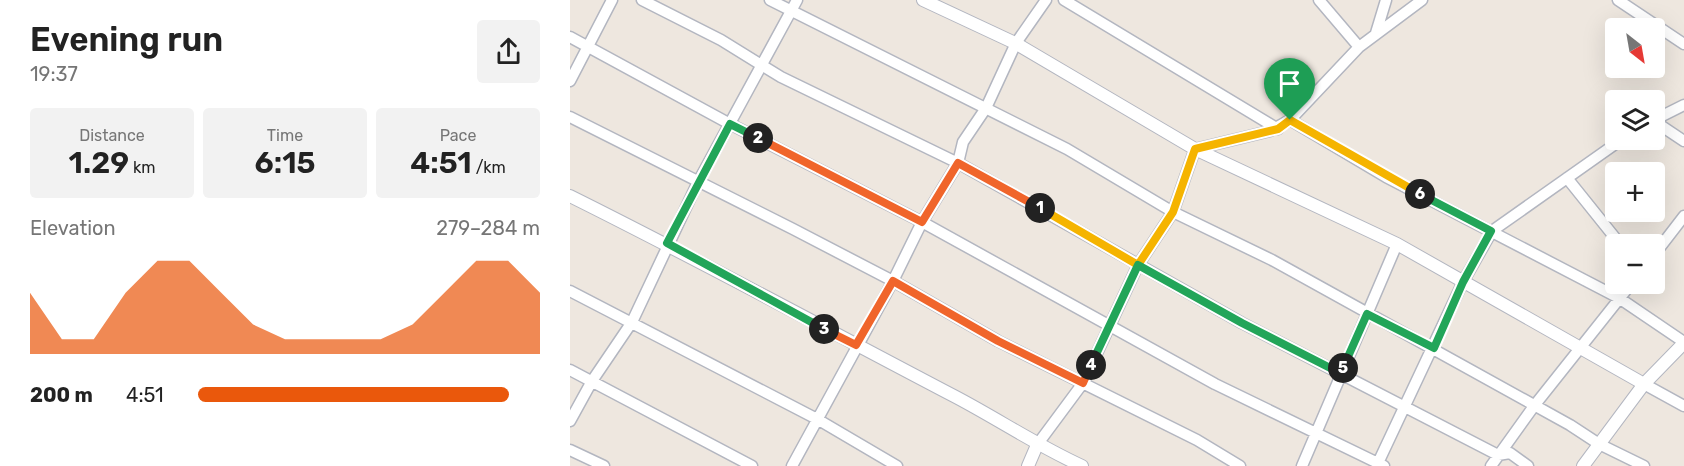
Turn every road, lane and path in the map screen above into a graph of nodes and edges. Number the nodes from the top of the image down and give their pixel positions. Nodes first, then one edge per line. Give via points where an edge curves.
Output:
1 (612, 0) edge
2 (642, 0) edge
3 (770, 0) edge
4 (797, 0) edge
5 (923, 0) edge
6 (1046, 0) edge
7 (1064, 0) edge
8 (1319, 0) edge
9 (1386, 0) edge
10 (1422, 0) edge
11 (1618, 0) edge
12 (791, 11) junction
13 (1376, 33) junction
14 (570, 37) edge
15 (1016, 43) junction
16 (1684, 44) edge
17 (587, 46) junction
18 (1359, 47) junction
19 (762, 65) junction
20 (570, 81) edge
21 (1684, 105) edge
22 (986, 108) junction
23 (1665, 114) edge
24 (570, 117) edge
25 (1290, 120) junction
26 (730, 124) junction
27 (1665, 128) edge
28 (1278, 129) junction
29 (1684, 141) edge
30 (1195, 149) junction
31 (1607, 150) edge
32 (958, 163) junction
33 (1567, 178) junction
34 (699, 182) junction
35 (570, 195) edge
36 (1173, 212) junction
37 (1684, 216) edge
38 (922, 222) junction
39 (1491, 231) junction
40 (1612, 234) edge
41 (1665, 241) edge
42 (667, 243) junction
43 (1397, 244) junction
44 (1138, 265) junction
45 (893, 281) junction
46 (1463, 282) junction
47 (570, 291) edge
48 (1622, 294) edge
49 (1618, 298) junction
50 (1367, 314) junction
51 (633, 322) junction
52 (1110, 324) junction
53 (1684, 343) edge
54 (856, 345) junction
55 (1434, 348) junction
56 (1578, 349) junction
57 (570, 370) edge
58 (1340, 373) junction
59 (592, 381) junction
60 (1083, 383) junction
61 (1644, 384) junction
62 (1534, 406) junction
63 (1684, 406) edge
64 (1404, 408) junction
65 (817, 419) junction
66 (570, 421) edge
67 (1317, 432) junction
68 (1599, 444) junction
69 (1037, 445) junction
70 (570, 450) edge
71 (1498, 455) junction
72 (1381, 465) edge
73 (604, 466) edge
74 (752, 466) edge
75 (792, 466) edge
76 (897, 466) edge
77 (1028, 466) edge
78 (1082, 466) edge
79 (1240, 466) edge
80 (1302, 466) edge
81 (1491, 466) edge
82 (1528, 466) edge
83 (1583, 466) edge
84 (1644, 466) edge

1 - 17 street
2 - 19 street
3 - 12 street
4 - 12 street
5 - 15 street
6 - 15 street
7 - 28 street
8 - 18 street
9 - 13 street
10 - 13 street
11 - 16 street
12 - 19 street
12 - 22 street
13 - 18 street
14 - 17 street
15 - 22 street
15 - 30 street
17 - 20 street
17 - 26 street
18 - 25 street
19 - 26 street
19 - 32 street
21 - 23 street
22 - 32 street via 963,142
22 - 36 street via 1067,149
24 - 34 street
25 - 28 street
25 - 39 street via 1386,177
26 - 34 street
26 - 38 street
27 - 29 street
28 - 30 street
30 - 36 street
30 - 43 street
31 - 33 street
32 - 38 street
32 - 44 street
33 - 39 street
33 - 40 street
34 - 42 street
34 - 45 street
35 - 42 street
36 - 44 street
36 - 50 street via 1272,260
37 - 41 street
38 - 45 street
38 - 52 street
39 - 46 street
39 - 49 street
42 - 51 street
42 - 54 street
43 - 46 street
43 - 50 street
44 - 52 street
44 - 58 street
45 - 54 street
45 - 60 street via 998,341
46 - 55 street
46 - 56 street
47 - 51 street
48 - 49 street
49 - 53 street
49 - 56 street
50 - 55 street
50 - 58 street
51 - 59 street
51 - 65 street
52 - 60 street
52 - 67 street via 1215,384
53 - 61 street
54 - 65 street
54 - 69 street
55 - 62 street
55 - 64 street
56 - 61 street
56 - 62 street
57 - 59 street
58 - 64 street
58 - 67 street
59 - 66 street
59 - 74 street
60 - 69 street
60 - 79 street
61 - 63 street
61 - 68 street
62 - 68 street
62 - 71 street
64 - 71 street
64 - 72 street
65 - 75 street
65 - 76 street
67 - 72 street
67 - 80 street
68 - 83 street
68 - 84 street
69 - 77 street
69 - 78 street
70 - 73 street
71 - 81 street
71 - 82 street via 1510,453

